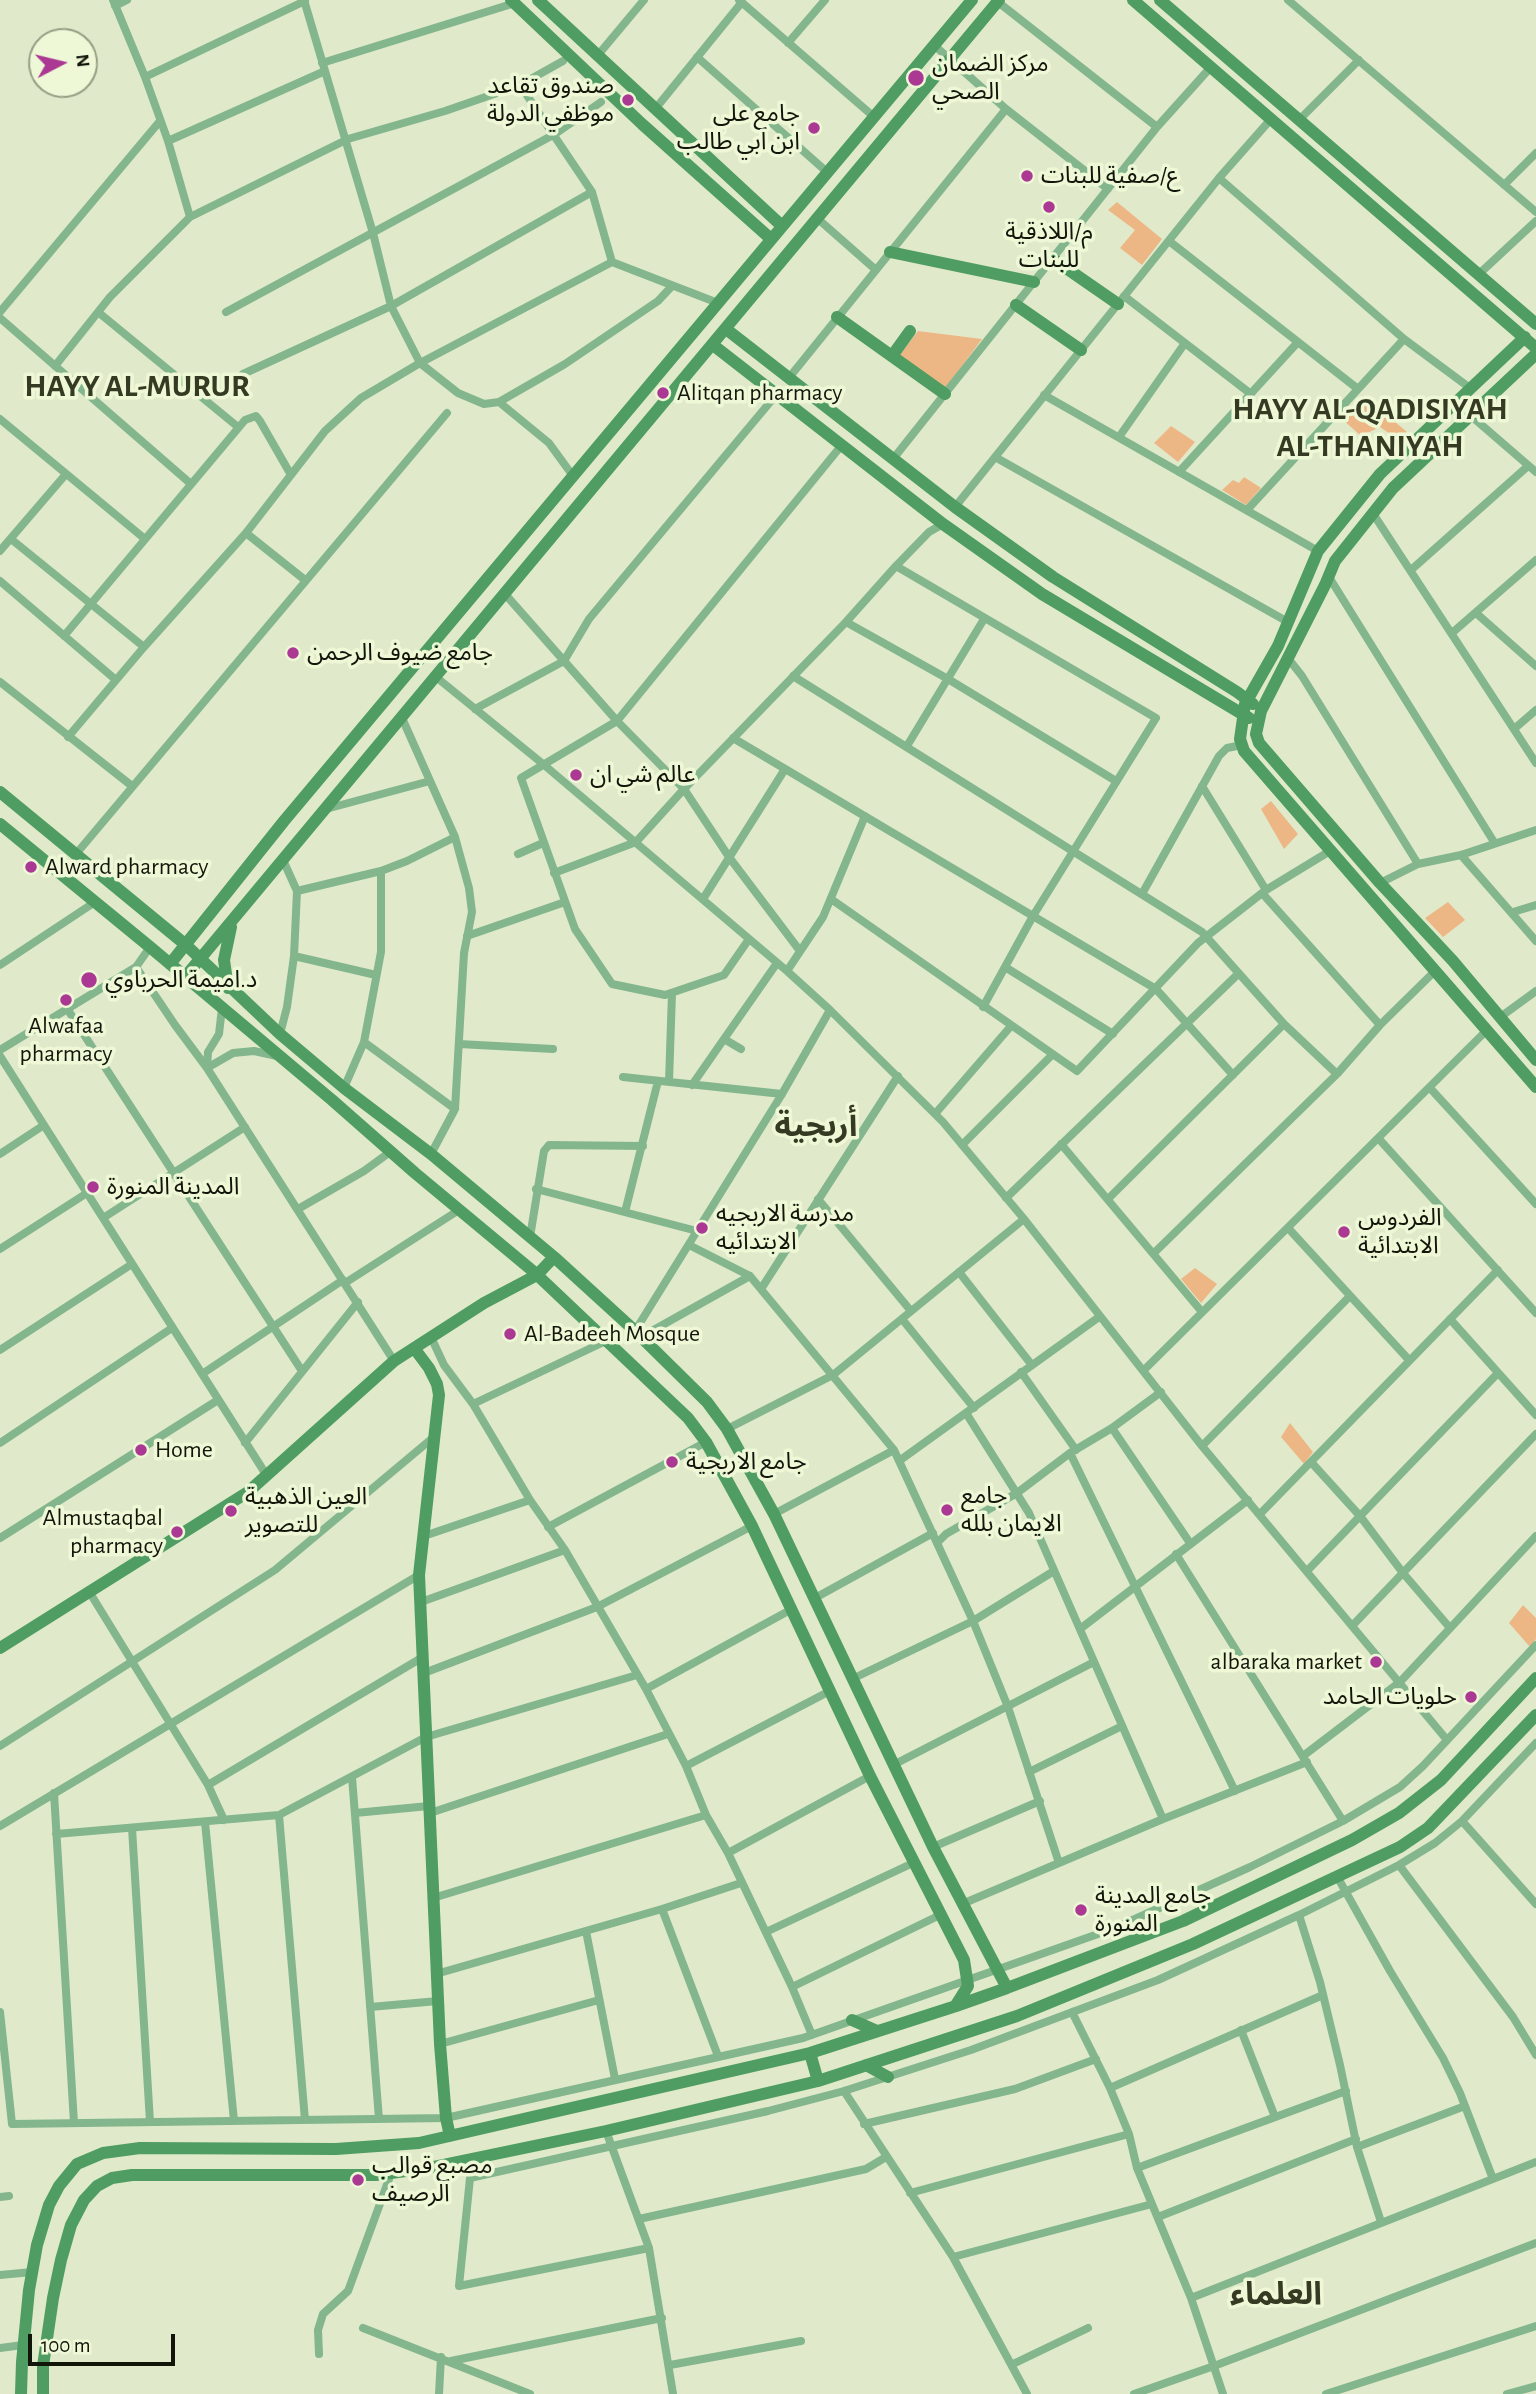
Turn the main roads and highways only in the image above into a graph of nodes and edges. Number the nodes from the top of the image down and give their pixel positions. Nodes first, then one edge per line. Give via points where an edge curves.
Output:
1 (538, 0) edge
2 (972, 0) edge
3 (1133, 0) edge
4 (1160, 0) edge
5 (998, 1) edge
6 (513, 2) edge
7 (1407, 213) junction
8 (782, 226) junction
9 (1395, 226) junction
10 (771, 239) junction
11 (890, 252) road end
12 (1052, 259) road end
13 (1034, 282) road end
14 (1121, 300) road end
15 (1016, 305) road end
16 (837, 317) road end
17 (1536, 324) edge
18 (726, 329) junction
19 (911, 331) dead end
20 (1525, 337) junction
21 (713, 345) junction
22 (1536, 348) edge
23 (1081, 350) road end
24 (1536, 354) edge
25 (892, 356) junction
26 (945, 394) road end
27 (512, 549) junction
28 (531, 563) junction
29 (479, 588) junction
30 (501, 599) junction
31 (1248, 700) junction
32 (1242, 715) junction
33 (1260, 717) junction
34 (0, 792) edge
35 (0, 824) edge
36 (1359, 859) junction
37 (1346, 870) junction
38 (244, 872) junction
39 (261, 887) junction
40 (211, 913) junction
41 (150, 916) junction
42 (234, 919) junction
43 (186, 945) junction
44 (200, 961) junction
45 (170, 964) junction
46 (186, 977) junction
47 (229, 988) junction
48 (1536, 1060) edge
49 (1536, 1087) edge
50 (554, 1257) junction
51 (537, 1275) junction
52 (414, 1348) junction
53 (0, 1648) edge
54 (1536, 1678) edge
55 (1536, 1714) edge
56 (970, 1919) junction
57 (948, 1931) junction
58 (1007, 1988) junction
59 (956, 2006) junction
60 (852, 2020) road end
61 (877, 2031) junction
62 (810, 2053) junction
63 (866, 2065) junction
64 (888, 2077) road end
65 (818, 2081) junction
66 (450, 2136) junction
67 (21, 2394) edge
68 (43, 2394) edge

1 - 8 main road
2 - 8 main road
3 - 9 main road
4 - 7 main road
5 - 18 main road
6 - 10 main road
7 - 9 main road via 1396,214
7 - 17 main road
8 - 10 main road
9 - 20 main road
10 - 27 main road
11 - 13 main road
12 - 14 main road
15 - 23 main road
16 - 25 main road
18 - 21 main road
18 - 31 main road via 1053,577
19 - 25 main road
20 - 22 main road
20 - 31 main road via 1380,474 1318,551 1278,646
21 - 28 main road
21 - 32 main road via 943,524 1042,594
24 - 33 main road via 1393,488 1335,561
25 - 26 main road
27 - 28 main road via 514,565 521,568
27 - 29 main road
28 - 30 main road
29 - 30 main road via 495,587
29 - 38 main road
30 - 39 main road
31 - 32 main road
31 - 33 main road
32 - 33 main road
32 - 37 main road via 1244,751
33 - 36 main road via 1259,743
34 - 41 main road
35 - 45 main road
36 - 37 main road
36 - 48 main road
37 - 49 main road
38 - 39 main road
38 - 40 main road
39 - 42 main road
40 - 41 main road via 187,929 170,928
40 - 43 main road
41 - 43 main road
42 - 44 main road
42 - 47 main road via 223,960
43 - 44 main road
43 - 45 main road
44 - 46 main road
44 - 47 main road
45 - 46 main road
46 - 51 main road
47 - 50 main road via 344,1088
50 - 51 main road
50 - 56 main road via 707,1402 727,1429 774,1514
51 - 52 main road
51 - 57 main road via 688,1418 706,1443 752,1526
52 - 53 main road via 247,1492
52 - 66 main road via 439,1395 419,1575 436,1974
54 - 58 main road via 1441,1780 1399,1813 1321,1857 1183,1921
55 - 63 main road via 1428,1828 1400,1847 1193,1944 1017,2016
56 - 57 main road
56 - 58 main road
57 - 59 main road via 964,1960 968,1980
58 - 59 main road
59 - 61 main road
60 - 61 main road
61 - 62 main road
62 - 65 main road
62 - 66 main road
63 - 64 main road
63 - 65 main road
65 - 68 main road via 464,2161 376,2175 112,2178 84,2200 71,2225 53,2298
66 - 67 main road via 376,2148 140,2148 103,2153 78,2164 49,2205 37,2245

